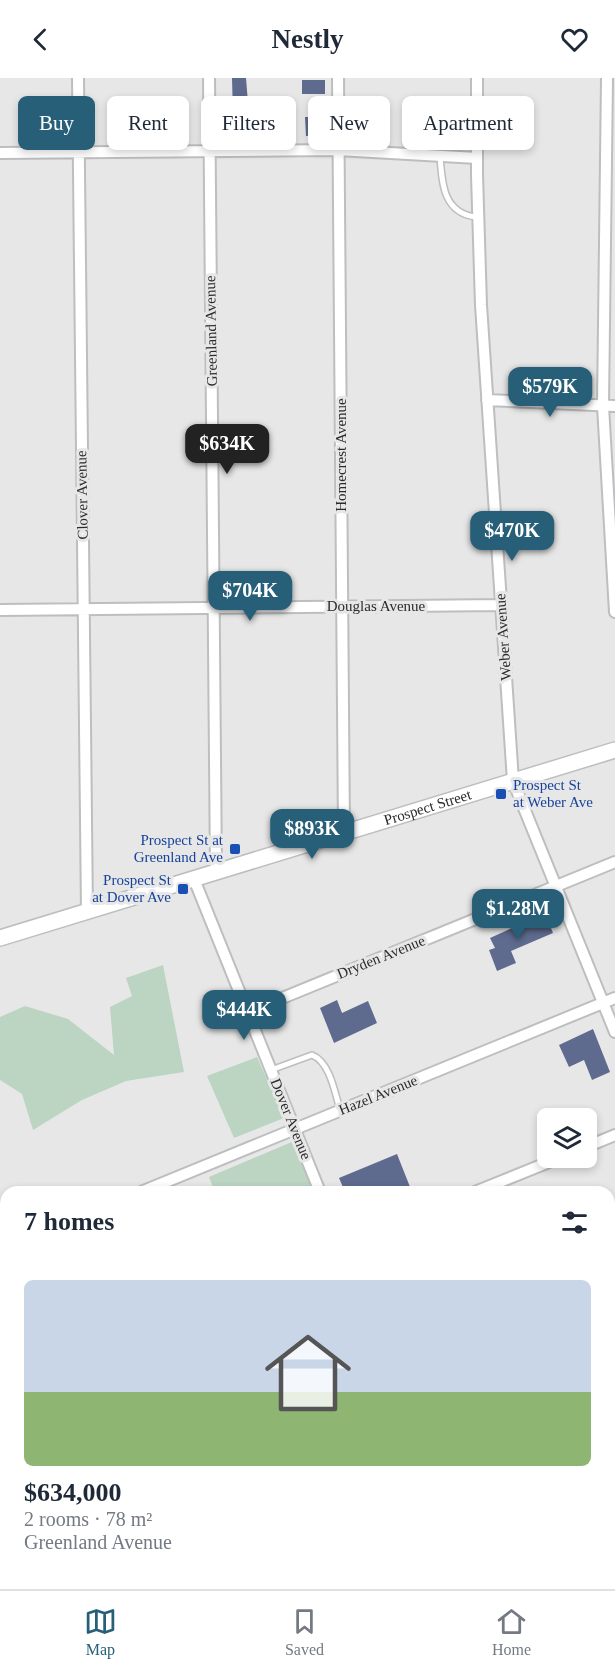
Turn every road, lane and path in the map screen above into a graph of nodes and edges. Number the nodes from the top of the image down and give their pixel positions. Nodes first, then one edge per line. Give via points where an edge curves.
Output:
1 (78, 78) edge
2 (209, 78) edge
3 (338, 78) edge
4 (477, 78) edge
5 (608, 78) edge
6 (338, 96) edge
7 (339, 150) junction
8 (209, 151) junction
9 (78, 152) junction
10 (0, 153) edge
11 (440, 156) junction
12 (477, 158) junction
13 (477, 217) junction
14 (487, 400) junction
15 (609, 406) edge
16 (501, 605) junction
17 (342, 607) junction
18 (214, 608) junction
19 (83, 609) junction
20 (0, 610) edge
21 (615, 612) edge
22 (615, 750) edge
23 (513, 781) junction
24 (344, 833) junction
25 (615, 862) edge
26 (216, 872) junction
27 (194, 879) junction
28 (555, 886) junction
29 (87, 912) junction
30 (0, 938) edge
31 (615, 998) edge
32 (603, 1003) junction
33 (248, 1012) junction
34 (615, 1032) edge
35 (271, 1070) junction
36 (340, 1110) junction
37 (295, 1129) junction
38 (615, 1135) edge
39 (597, 1142) edge
40 (537, 1167) edge
41 (156, 1186) edge
42 (318, 1186) edge
43 (490, 1186) edge

1 - 9 street, Clover Avenue
2 - 8 street, Greenland Avenue
3 - 6 street, Homecrest Avenue
4 - 12 street, Weber Avenue
5 - 15 street
7 - 8 street
7 - 11 street
7 - 17 street, Homecrest Avenue
8 - 9 street
8 - 18 street, Greenland Avenue
9 - 10 street
9 - 19 street, Clover Avenue
11 - 12 street
11 - 13 lane via 445,194 457,211
12 - 13 street, Weber Avenue
13 - 14 street, Weber Avenue
14 - 15 street
14 - 16 street, Weber Avenue
15 - 21 street
16 - 17 street, Douglas Avenue
16 - 23 street, Weber Avenue
17 - 18 street, Douglas Avenue
17 - 24 street, Homecrest Avenue
18 - 19 street, Douglas Avenue
18 - 26 street, Greenland Avenue
19 - 20 street, Douglas Avenue
19 - 29 street, Clover Avenue
22 - 23 street, Prospect Street
23 - 24 street, Prospect Street
23 - 28 street, Weber Avenue
24 - 26 street, Prospect Street
25 - 28 street, Dryden Avenue
26 - 27 street, Prospect Street
27 - 29 street, Prospect Street
27 - 33 street, Dover Avenue
28 - 32 street, Weber Avenue
28 - 33 street, Dryden Avenue
29 - 30 street, Prospect Street
31 - 32 street, Hazel Avenue
32 - 34 street, Weber Avenue
32 - 36 street, Hazel Avenue
33 - 35 street, Dover Avenue
35 - 36 lane via 312,1055 319,1058
35 - 37 street, Dover Avenue
36 - 37 street, Hazel Avenue
37 - 41 street, Hazel Avenue
37 - 42 street, Dover Avenue
38 - 39 street
40 - 43 street

